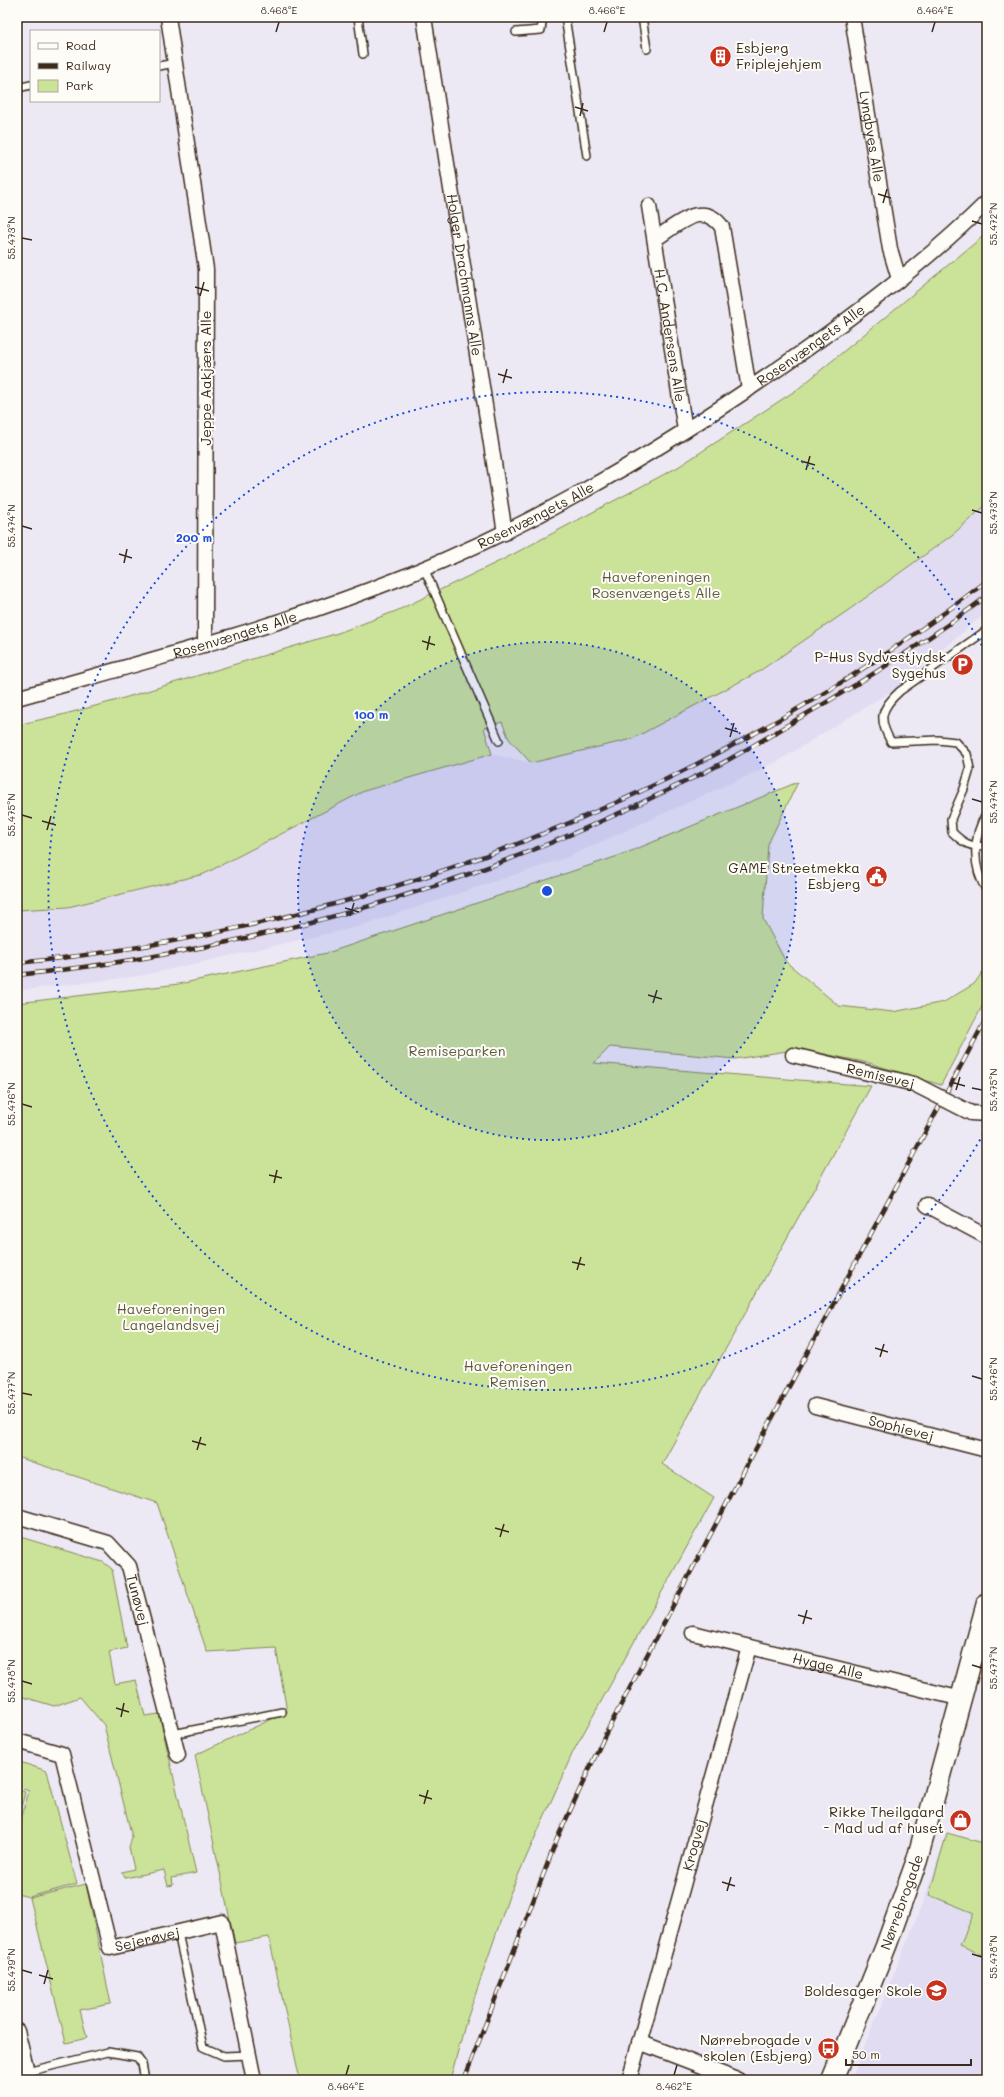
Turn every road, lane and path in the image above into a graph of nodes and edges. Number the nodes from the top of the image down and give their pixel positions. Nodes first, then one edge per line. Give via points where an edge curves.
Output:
1 (168, 17) edge
2 (358, 17) edge
3 (424, 17) edge
4 (543, 17) edge
5 (565, 17) edge
6 (642, 17) edge
7 (852, 17) edge
8 (516, 32) dead end
9 (647, 49) dead end
10 (363, 54) dead end
11 (175, 63) junction
12 (160, 66) edge
13 (30, 85) edge
14 (17, 88) edge
15 (587, 156) dead end
16 (987, 202) edge
17 (650, 206) dead end
18 (655, 240) junction
19 (899, 279) junction
20 (749, 389) junction
21 (685, 430) junction
22 (505, 533) junction
23 (424, 568) junction
24 (987, 630) edge
25 (205, 645) junction
26 (17, 698) edge
27 (499, 741) dead end
28 (987, 813) edge
29 (987, 846) edge
30 (976, 847) junction
31 (987, 891) edge
32 (793, 1055) dead end
33 (987, 1114) edge
34 (927, 1205) dead end
35 (987, 1237) edge
36 (815, 1406) dead end
37 (987, 1450) edge
38 (17, 1516) edge
39 (987, 1603) edge
40 (693, 1633) dead end
41 (749, 1647) junction
42 (962, 1700) junction
43 (282, 1712) dead end
44 (173, 1734) junction
45 (17, 1741) edge
46 (178, 1755) dead end
47 (178, 1933) junction
48 (17, 2031) edge
49 (639, 2042) junction
50 (249, 2055) junction
51 (28, 2076) edge
52 (145, 2080) edge
53 (254, 2080) edge
54 (629, 2080) edge
55 (738, 2080) edge
56 (832, 2080) edge

1 - 11 street, Jeppe Aakjærs Alle
2 - 10 lane
3 - 22 street, Holger Drachmanns Alle
4 - 8 lane via 541,30
5 - 15 lane
6 - 9 lane
7 - 19 street, Lyngbyes Alle via 890,248
11 - 12 lane
11 - 25 street, Jeppe Aakjærs Alle via 206,269
13 - 14 lane
16 - 19 street, Rosenvængets Alle
17 - 18 street, H.C. Andersens Alle
18 - 20 street via 697,214 712,217 722,227
18 - 21 street, H.C. Andersens Alle
19 - 20 street, Rosenvængets Alle via 821,340
20 - 21 street, Rosenvængets Alle
21 - 22 street, Rosenvængets Alle via 624,468
22 - 23 street, Rosenvængets Alle
23 - 25 street, Rosenvængets Alle via 372,590
23 - 27 lane
24 - 30 lane via 900,690 888,701 882,713 882,725 891,742 956,742 967,754 970,769 951,819 952,832 963,843
25 - 26 street, Rosenvængets Alle
28 - 30 lane via 978,832
29 - 30 lane
30 - 31 lane via 981,882
32 - 33 street, Remisevej, bridge via 914,1084 971,1113
34 - 35 street
36 - 37 street, Sophievej
38 - 44 street, Tunøvej via 108,1543 129,1566
39 - 42 street, Nørrebrogade
40 - 41 street, Hygge Alle
41 - 42 street, Hygge Alle
41 - 49 street, Krogvej
42 - 56 street, Nørrebrogade via 917,1860 886,1946
43 - 44 lane
44 - 46 street, Tunøvej
45 - 47 street, Sejerøvej via 62,1754 110,1948
47 - 50 lane via 203,2047 224,2056
47 - 50 street, Sejerøvej via 222,1922
48 - 51 street
49 - 54 street, Krogvej
49 - 55 street
50 - 53 street, Sejerøvej
51 - 52 lane via 108,2052 137,2057 142,2064

